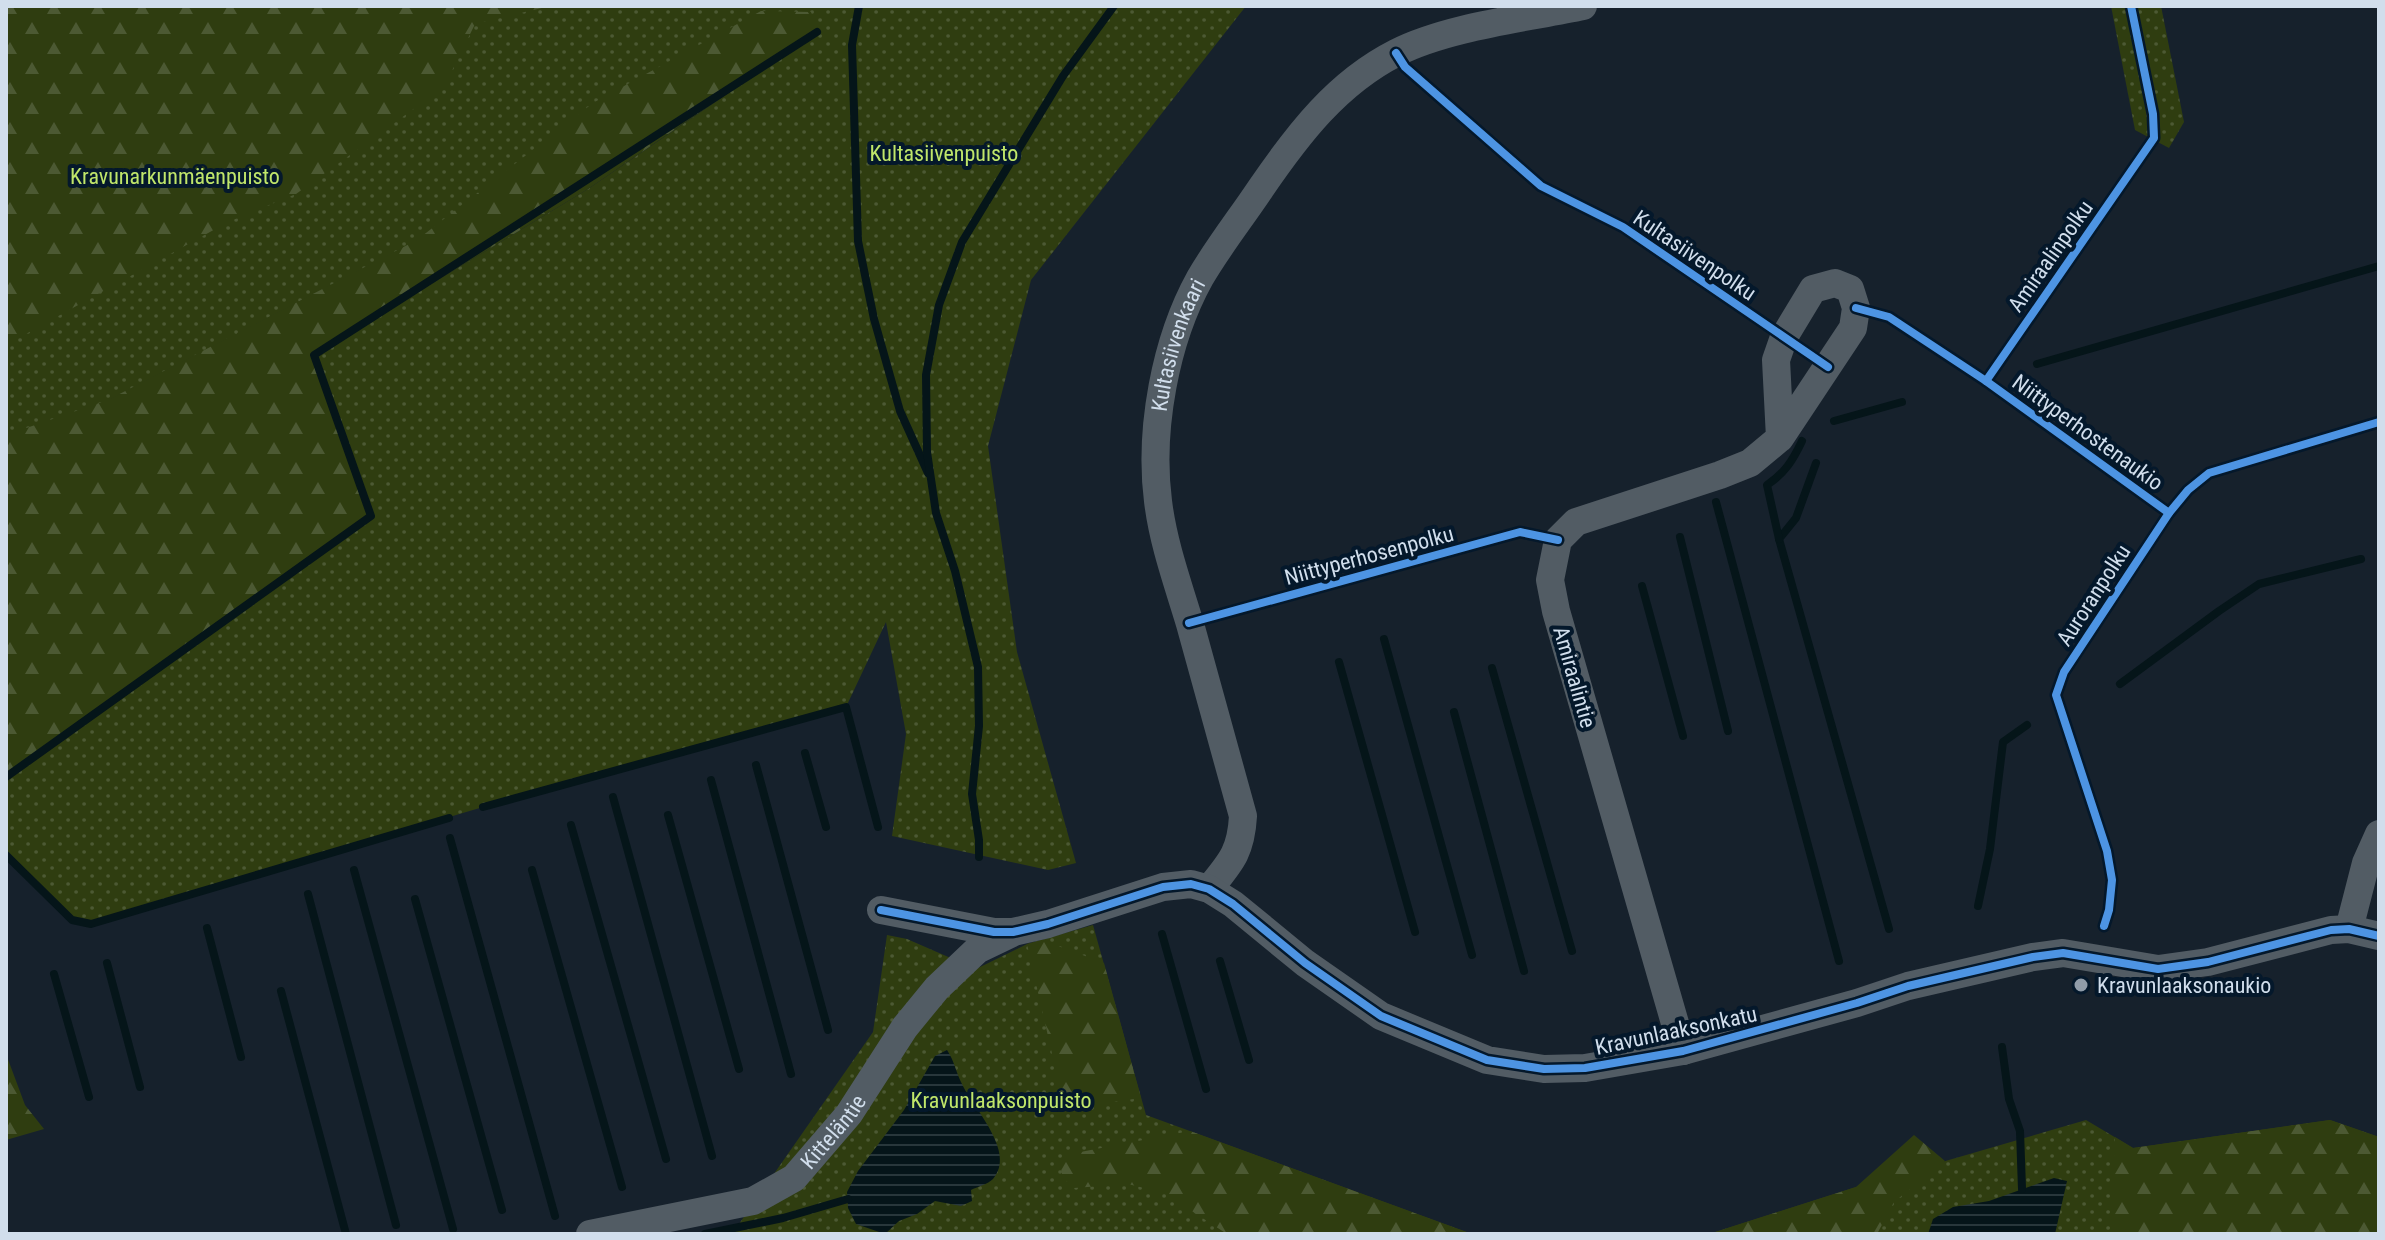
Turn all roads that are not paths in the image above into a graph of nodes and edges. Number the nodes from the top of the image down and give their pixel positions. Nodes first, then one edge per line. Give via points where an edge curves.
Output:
1 (1583, 6) edge
2 (1780, 438) junction
3 (2379, 834) edge
4 (1209, 889) junction
5 (881, 910) dead end
6 (2349, 929) junction
7 (1013, 932) junction
8 (2379, 936) edge
9 (1683, 1051) junction
10 (590, 1234) edge

1 - 4 street, Kultasiivenkaari via 1427,39 1339,91 1253,200 1200,279 1179,327 1156,437 1158,501 1243,816 1242,839 1232,861
2 - 2 street, Amiraalintie via 1853,328 1856,308 1850,289 1835,283 1813,289 1784,337 1776,360
2 - 9 street, Amiraalintie via 1750,463 1576,522 1558,540 1550,580
3 - 6 street
4 - 7 street via 1191,884 1163,887
4 - 9 street, Kravunlaaksonkatu via 1381,1016 1487,1060 1544,1069 1585,1068
5 - 7 street
6 - 8 street, Kravunlaaksonkatu
6 - 9 street, Kravunlaaksonkatu via 2158,969 2063,953 2033,957 1908,986
7 - 10 street, Kitteläntie via 977,950 937,988 849,1114 794,1178 753,1201

